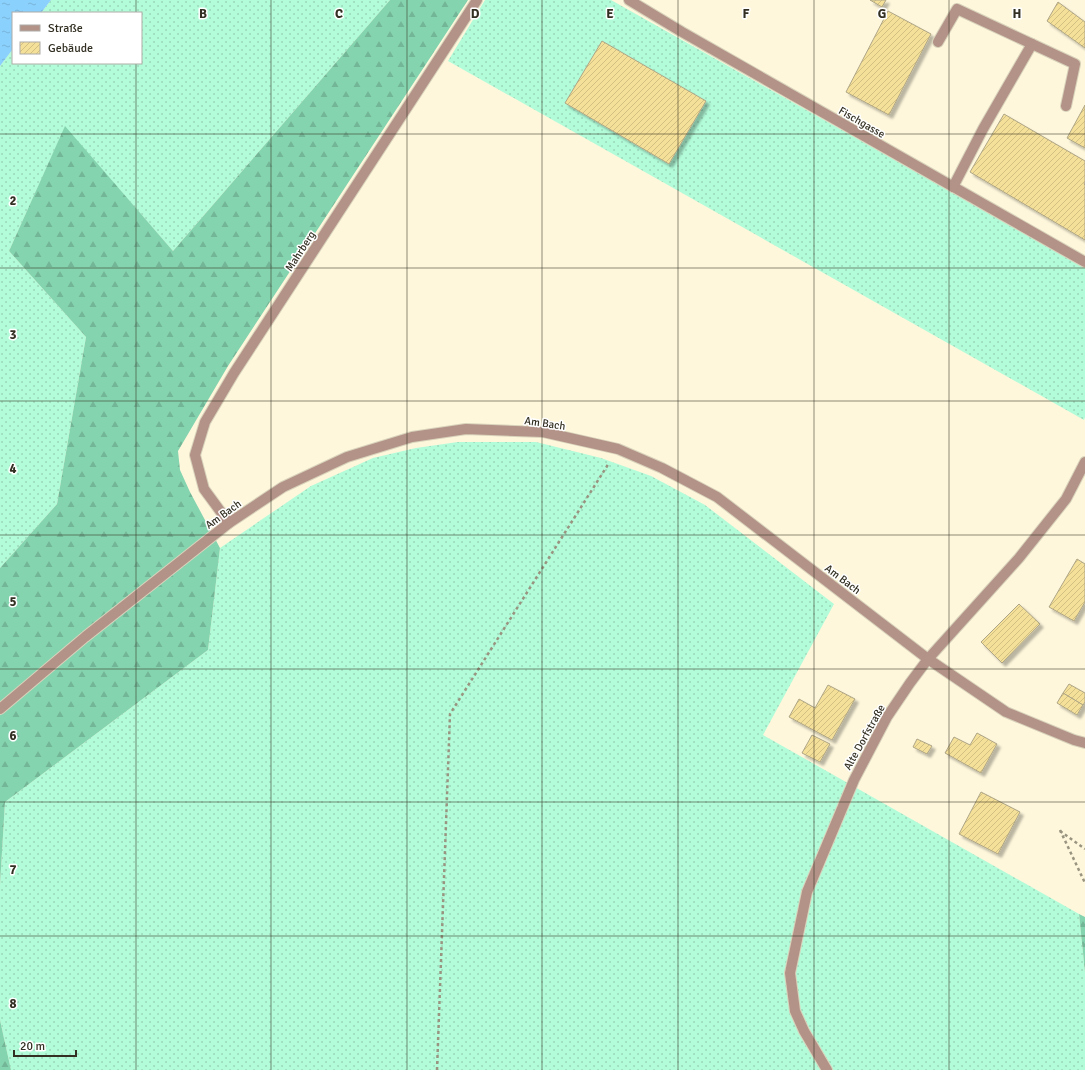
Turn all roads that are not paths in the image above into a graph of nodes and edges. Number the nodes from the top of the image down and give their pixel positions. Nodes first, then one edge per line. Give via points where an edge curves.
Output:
1 (477, 0) edge
2 (629, 0) edge
3 (938, 42) dead end
4 (1032, 44) junction
5 (1066, 106) dead end
6 (953, 187) junction
7 (1085, 262) edge
8 (1085, 462) edge
9 (229, 524) junction
10 (928, 659) junction
11 (0, 709) edge
12 (1085, 743) edge
13 (827, 1070) edge

1 - 9 street, Mahrberg via 234,373 205,422 195,455 204,489
2 - 6 street, Fischgasse
3 - 4 street via 957,9
4 - 5 street via 1075,64
4 - 6 street
6 - 7 street, Fischgasse
8 - 10 street, Alte Dorfstraße via 1066,498 1019,558
9 - 10 street, Am Bach via 283,487 347,457 412,437 466,429 543,432 618,449 662,468 717,497
9 - 11 street, Am Bach via 85,637
10 - 12 street, Am Bach via 1006,712
10 - 13 street, Alte Dorfstraße via 887,717 858,773 806,892 790,973 795,1011

